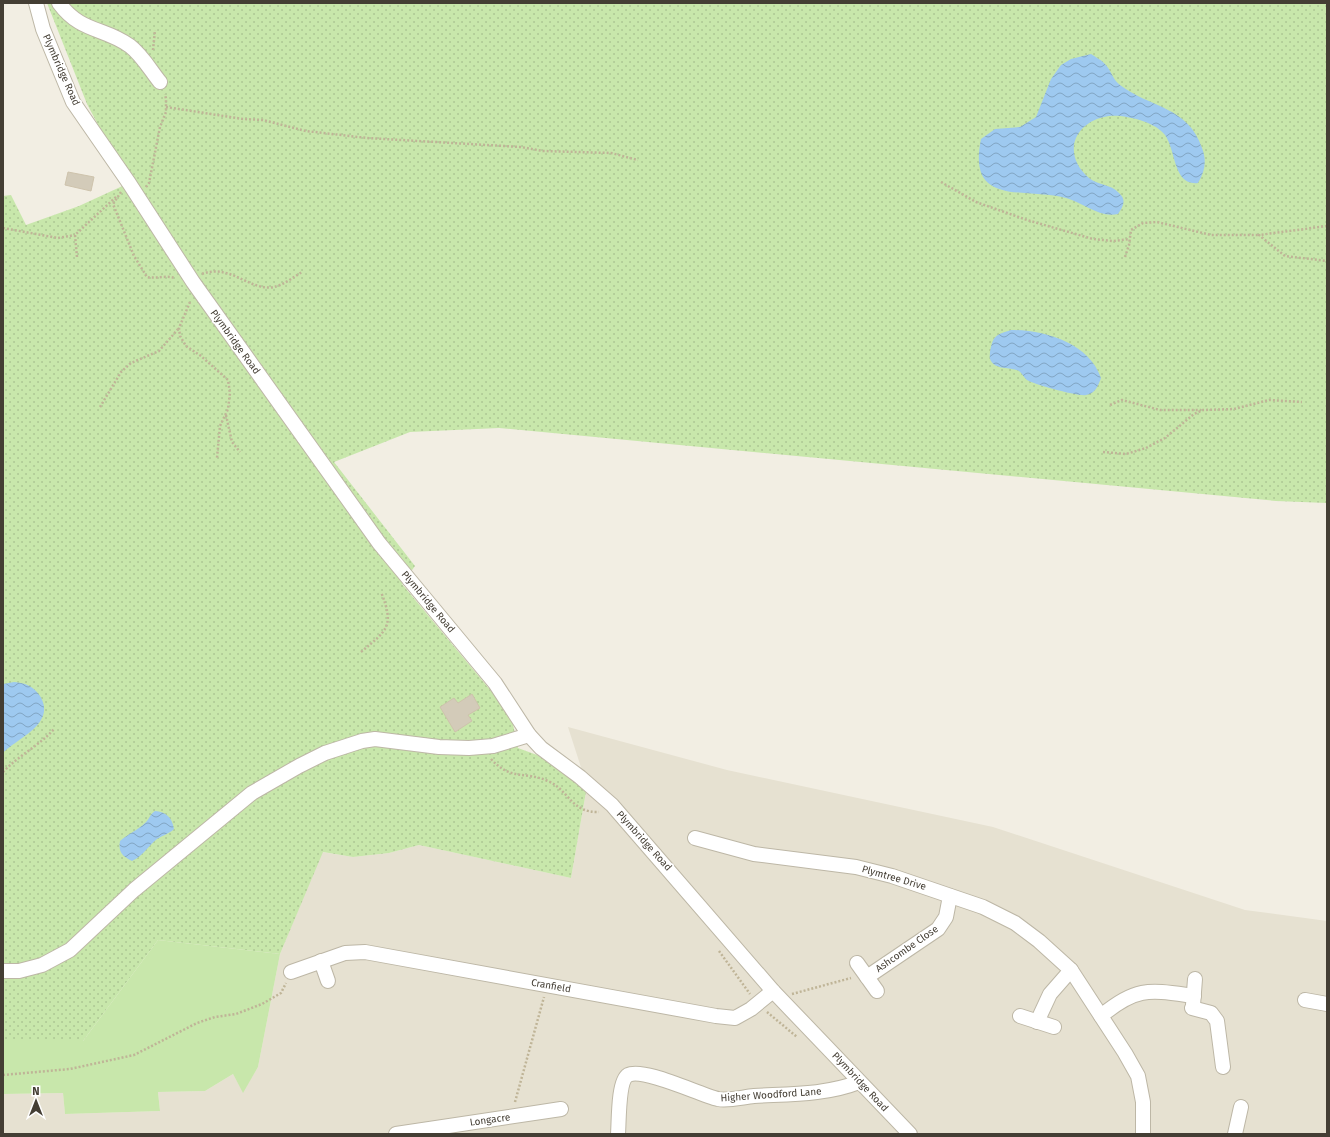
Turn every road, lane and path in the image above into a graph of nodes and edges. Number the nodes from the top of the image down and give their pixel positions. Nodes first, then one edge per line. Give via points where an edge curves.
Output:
1 (36, 3) edge
2 (59, 3) edge
3 (155, 30) dead end
4 (154, 53) dead end
5 (160, 82) joint
6 (166, 107) junction
7 (638, 160) dead end
8 (941, 182) dead end
9 (129, 183) junction
10 (144, 189) dead end
11 (119, 194) junction
12 (1327, 226) edge
13 (3, 228) edge
14 (75, 235) junction
15 (1259, 235) junction
16 (1129, 239) junction
17 (77, 257) dead end
18 (1125, 257) dead end
19 (1327, 262) edge
20 (178, 280) dead end
21 (179, 328) dead end
22 (1302, 402) dead end
23 (1110, 405) dead end
24 (100, 407) dead end
25 (1203, 410) junction
26 (226, 413) dead end
27 (240, 452) dead end
28 (1103, 452) dead end
29 (381, 592) dead end
30 (361, 652) dead end
31 (54, 729) dead end
32 (529, 735) junction
33 (484, 747) junction
34 (3, 772) edge
35 (612, 805) junction
36 (695, 838) dead end
37 (950, 896) junction
38 (321, 961) junction
39 (857, 963) dead end
40 (1071, 970) junction
41 (3, 971) edge
42 (291, 972) joint
43 (867, 977) junction
44 (1195, 979) dead end
45 (328, 981) dead end
46 (839, 981) dead end
47 (547, 985) junction
48 (877, 991) dead end
49 (777, 994) junction
50 (1305, 1000) dead end
51 (1327, 1004) edge
52 (1192, 1006) junction
53 (1020, 1016) dead end
54 (1101, 1016) junction
55 (1037, 1022) junction
56 (1054, 1027) dead end
57 (1223, 1067) dead end
58 (3, 1075) edge
59 (859, 1082) junction
60 (1241, 1107) dead end
61 (561, 1109) dead end
62 (511, 1116) junction
63 (396, 1134) edge
64 (618, 1134) edge
65 (910, 1134) edge
66 (1143, 1134) edge
67 (1235, 1134) edge

1 - 9 street, Plymbridge Road via 43,29 73,102
2 - 5 street via 68,15 82,25 130,47
3 - 4 path
5 - 6 path
6 - 7 path via 263,120 306,131 366,138 543,151 611,153
6 - 10 path via 149,183
8 - 16 path via 976,202 1027,220 1093,239
9 - 11 path
9 - 32 street, Plymbridge Road via 192,282 375,537 495,683
11 - 14 path
11 - 20 path via 113,204 117,217 134,256 147,277 170,277
12 - 15 path
13 - 14 path via 58,238
14 - 17 path
15 - 16 path via 1211,235 1157,222 1143,223 1131,230
15 - 19 path via 1285,256
16 - 18 path
21 - 24 path via 158,350 131,362 121,372
22 - 25 path via 1269,400 1234,409
23 - 25 path via 1122,400 1160,410
25 - 28 path via 1194,414 1165,438 1146,448 1126,454
26 - 27 path via 232,442
29 - 30 path via 389,616 387,626 381,636
31 - 34 path
32 - 33 street
32 - 35 street, Plymbridge Road via 541,748
33 - 35 path via 488,756 501,769 513,775 549,781 578,808 599,812
33 - 41 street via 439,747 375,739 325,753 252,793 134,890 70,950 42,965 18,971
35 - 49 street, Plymbridge Road
36 - 37 street, Plymtree Drive via 754,854 878,872
37 - 40 street, Plymtree Drive via 983,907 1015,923
37 - 43 street, Ashcombe Close via 946,917 938,929
38 - 42 street, Cranfield
38 - 45 street
38 - 47 street, Cranfield via 346,953 365,952
39 - 43 street, Ashcombe Close
40 - 54 street, Plymtree Drive
40 - 55 street via 1050,994
42 - 58 path via 282,993 262,1004 236,1014 197,1023 134,1055 70,1069
43 - 48 street, Ashcombe Close
44 - 52 street
46 - 49 path
47 - 49 street, Cranfield via 735,1018
47 - 62 path
49 - 59 street, Plymbridge Road
50 - 51 street
52 - 54 street via 1162,991 1139,992 1118,1001
52 - 57 street via 1211,1013 1217,1022
53 - 55 street
54 - 66 street, Plymtree Drive via 1138,1076 1143,1102
55 - 56 street
59 - 64 street, Higher Woodford Lane via 829,1091 720,1099 651,1075 636,1073 627,1076 622,1084
59 - 65 street, Plymbridge Road
60 - 67 street
61 - 62 street, Longacre
62 - 63 street, Longacre

